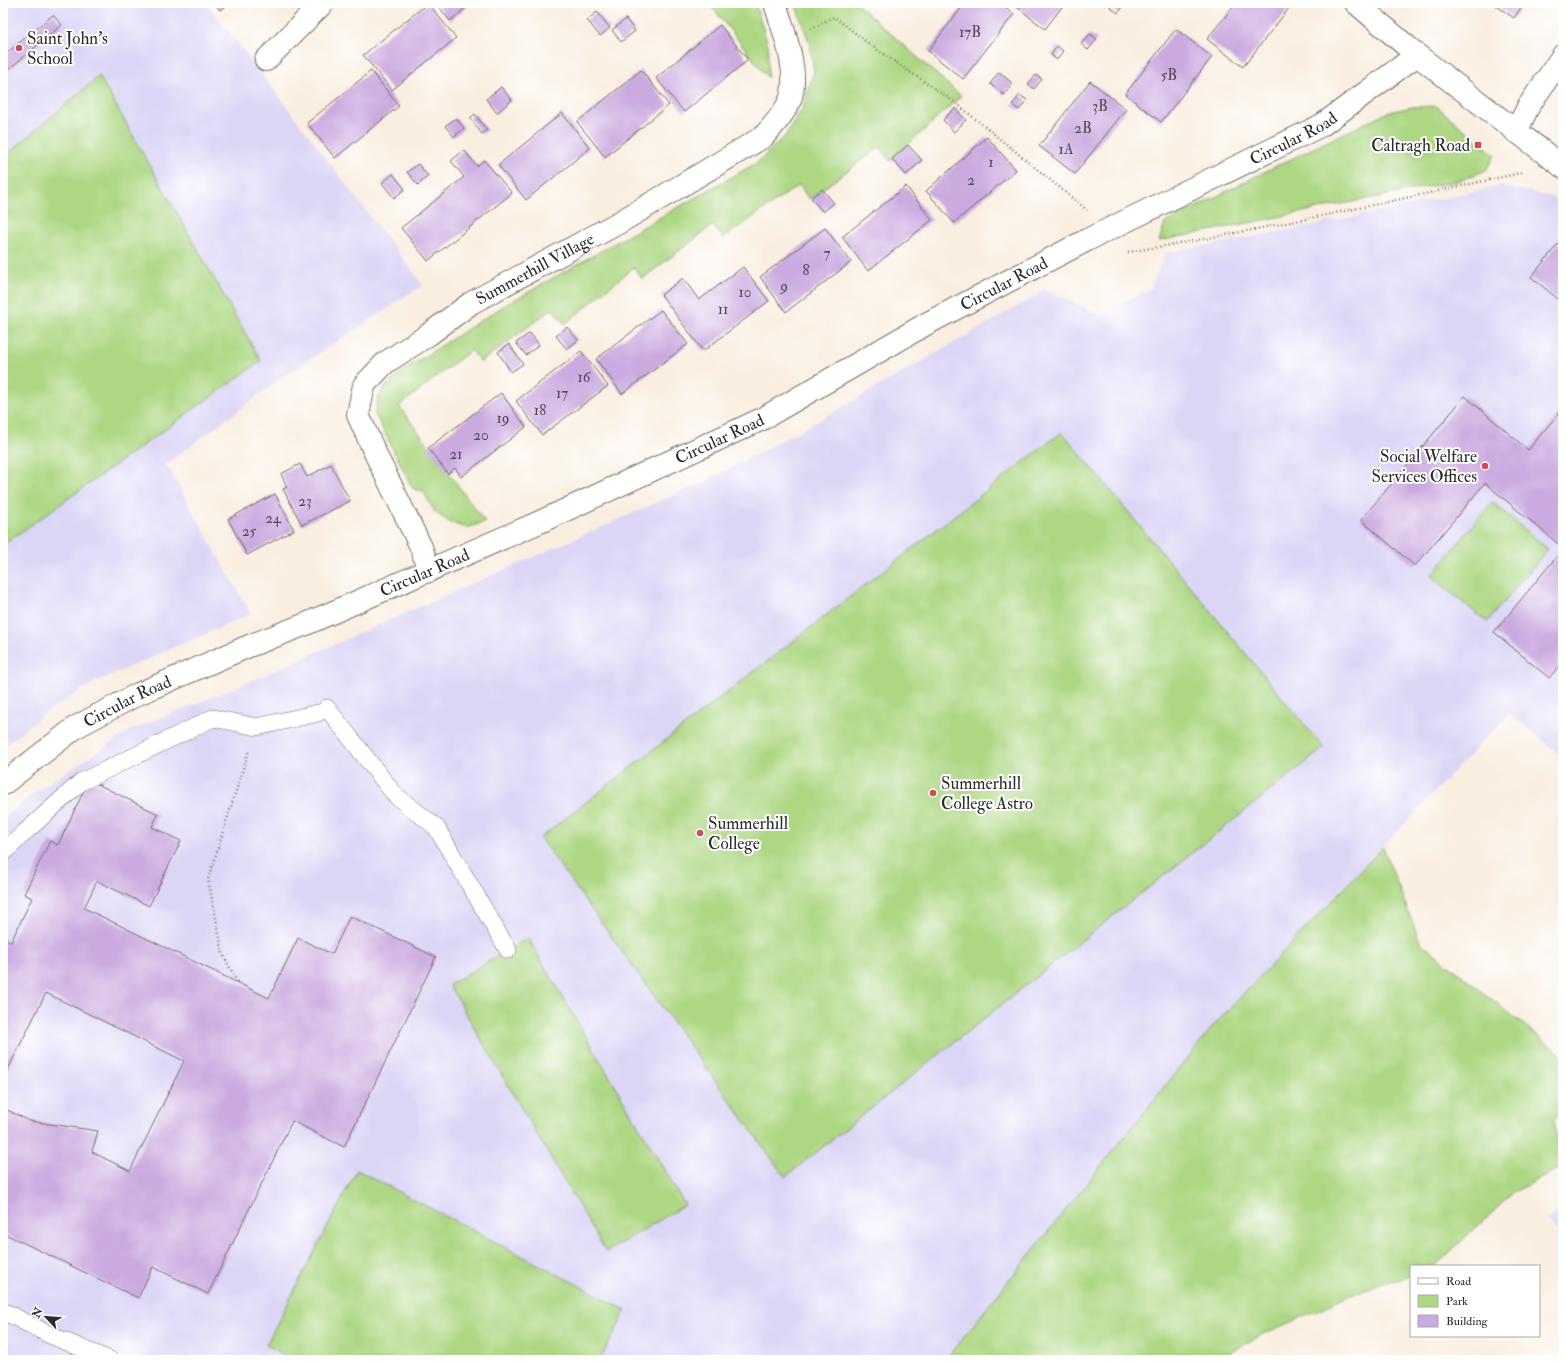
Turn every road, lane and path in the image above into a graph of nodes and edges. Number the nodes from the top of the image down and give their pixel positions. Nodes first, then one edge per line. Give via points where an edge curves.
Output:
1 (323, 3) edge
2 (775, 3) edge
3 (1356, 3) edge
4 (787, 41) junction
5 (1417, 55) junction
6 (1563, 55) edge
7 (266, 60) dead end
8 (1516, 132) junction
9 (1558, 164) edge
10 (1110, 229) junction
11 (1121, 253) dead end
12 (429, 571) junction
13 (257, 727) junction
14 (3, 784) edge
15 (3, 854) edge
16 (508, 950) dead end
17 (237, 982) dead end
18 (3, 1311) edge
19 (110, 1360) edge

1 - 7 street
2 - 4 street, Summerhill Village
3 - 5 street
4 - 10 path via 834,17 956,103
4 - 12 street, Summerhill Village via 793,78 791,98 762,138 620,222 471,303 384,363 364,385 358,415 421,547
5 - 8 street
5 - 10 street, Circular Road via 1322,125
6 - 8 street via 1528,107
8 - 9 street
9 - 11 path via 1363,207
10 - 12 street, Circular Road via 926,324 762,419
12 - 14 street, Circular Road via 138,694 76,727
13 - 15 lane via 213,718 81,782
13 - 16 lane via 322,710 394,795 436,827
13 - 17 path via 208,879 223,954
18 - 19 lane via 50,1335

